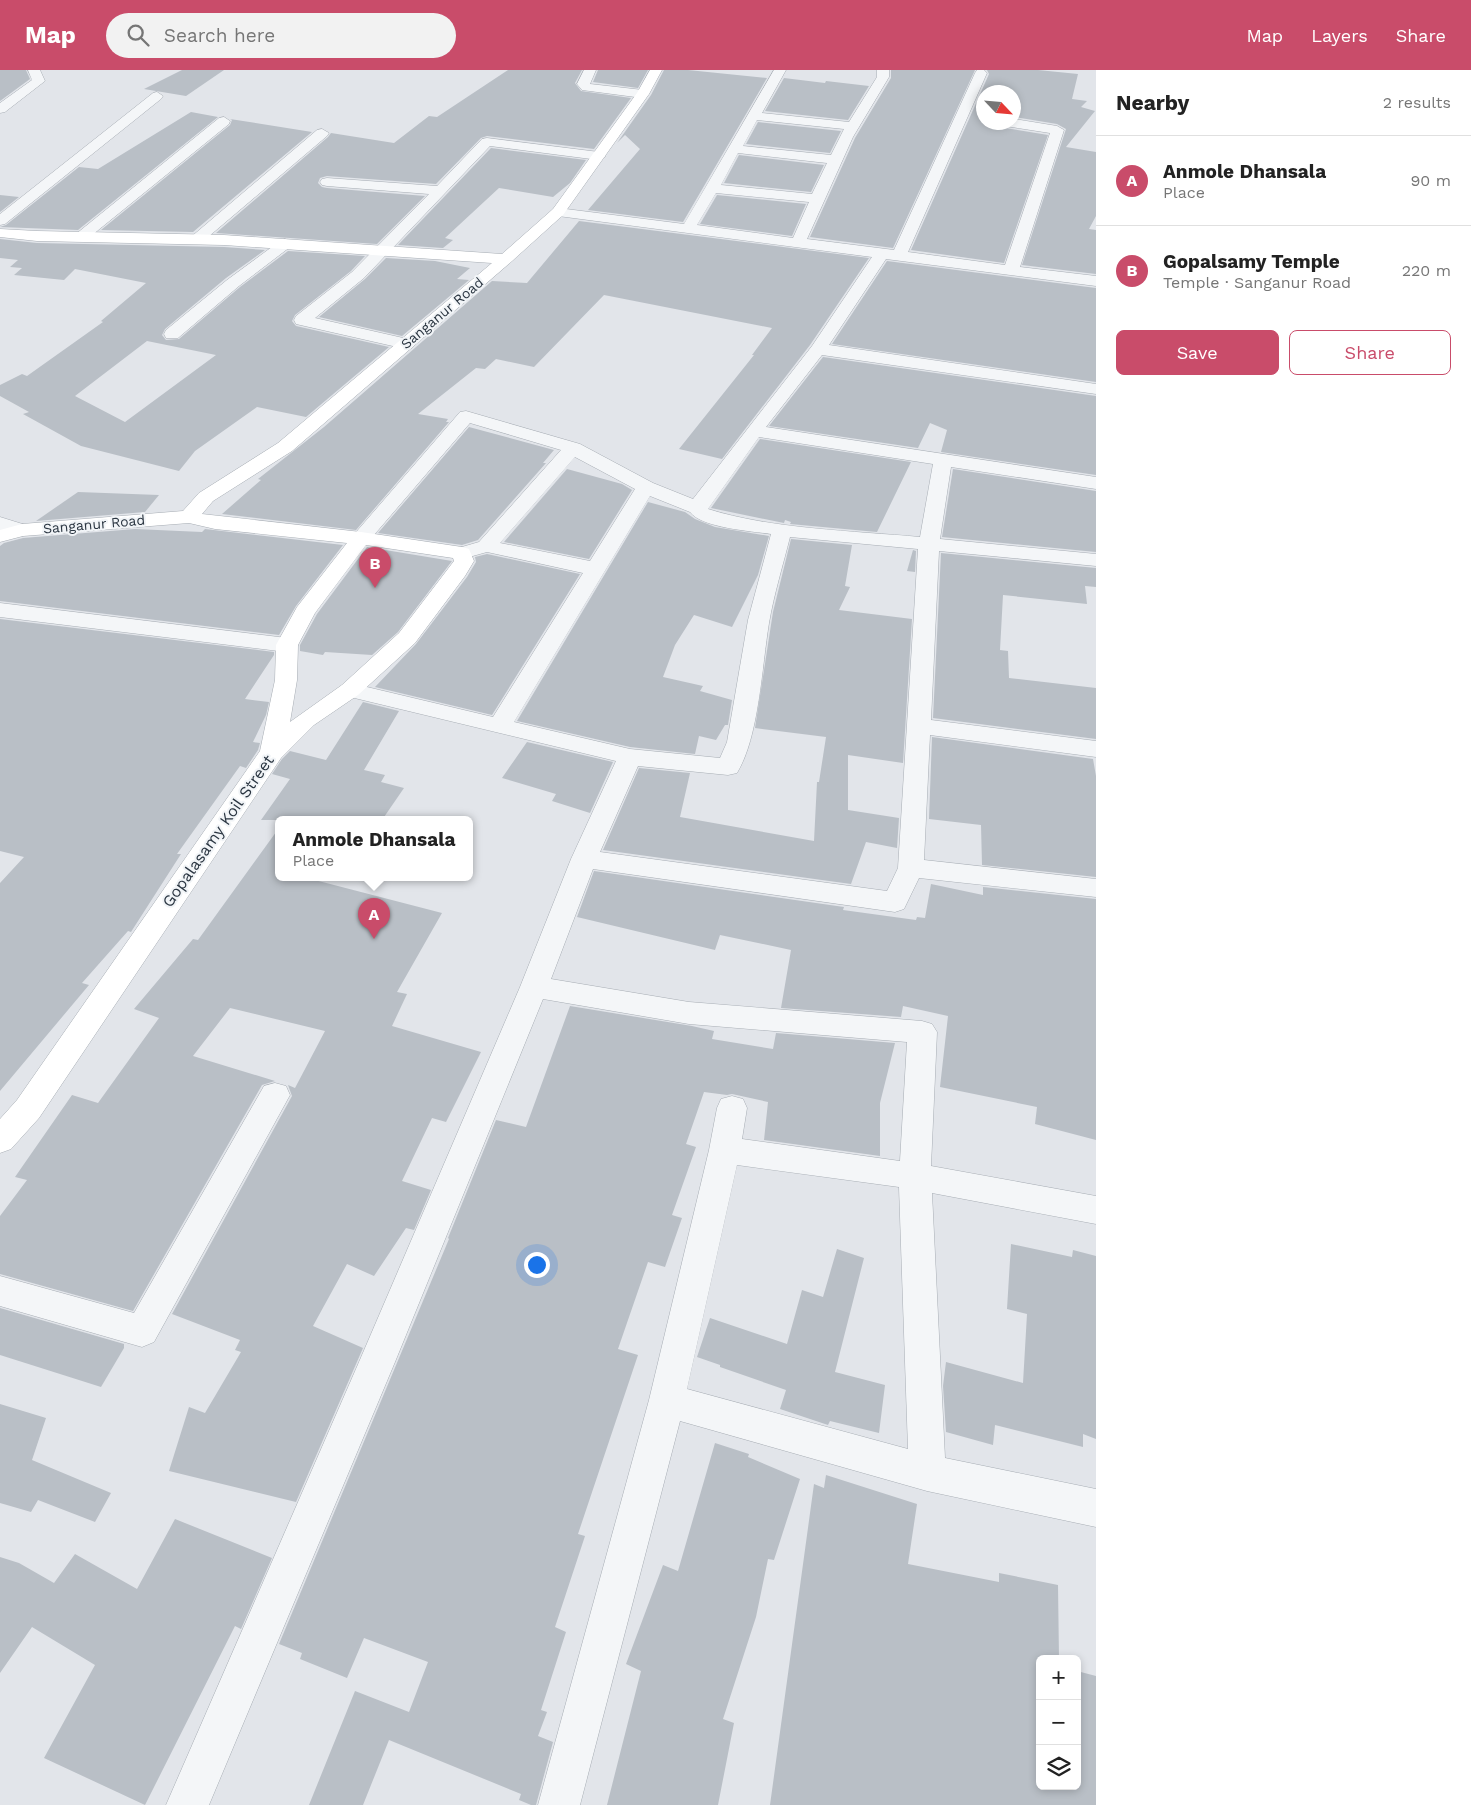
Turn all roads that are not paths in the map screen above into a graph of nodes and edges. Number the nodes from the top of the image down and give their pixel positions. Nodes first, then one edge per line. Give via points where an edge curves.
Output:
1 (34, 70) edge
2 (590, 70) edge
3 (656, 70) edge
4 (780, 70) edge
5 (883, 70) edge
6 (981, 73) dead end
7 (643, 94) junction
8 (157, 96) dead end
9 (0, 109) edge
10 (753, 116) junction
11 (224, 121) dead end
12 (1021, 124) edge
13 (853, 126) junction
14 (322, 133) dead end
15 (735, 149) junction
16 (599, 156) junction
17 (836, 160) junction
18 (327, 182) dead end
19 (712, 188) junction
20 (439, 190) junction
21 (817, 199) junction
22 (558, 212) junction
23 (0, 221) edge
24 (688, 229) junction
25 (0, 233) edge
26 (82, 237) junction
27 (196, 240) junction
28 (798, 243) junction
29 (285, 244) junction
30 (382, 251) junction
31 (881, 255) junction
32 (899, 256) junction
33 (506, 259) junction
34 (1010, 270) junction
35 (1096, 281) edge
36 (172, 334) dead end
37 (406, 344) junction
38 (818, 349) junction
39 (1096, 389) edge
40 (754, 431) junction
41 (573, 448) junction
42 (943, 459) junction
43 (1096, 483) edge
44 (646, 487) junction
45 (697, 508) junction
46 (189, 517) junction
47 (0, 523) edge
48 (22, 530) junction
49 (782, 530) junction
50 (0, 536) edge
51 (361, 538) junction
52 (929, 544) junction
53 (486, 546) junction
54 (462, 553) junction
55 (1096, 560) edge
56 (596, 569) junction
57 (0, 610) edge
58 (286, 645) junction
59 (350, 690) junction
60 (920, 726) junction
61 (499, 727) junction
62 (1096, 749) edge
63 (272, 752) junction
64 (630, 757) junction
65 (584, 859) junction
66 (911, 868) junction
67 (1096, 888) edge
68 (534, 987) junction
69 (275, 1095) dead end
70 (732, 1108) dead end
71 (0, 1140) edge
72 (725, 1150) junction
73 (915, 1176) junction
74 (1096, 1210) edge
75 (0, 1291) edge
76 (667, 1400) junction
77 (927, 1473) junction
78 (1096, 1508) edge
79 (187, 1805) edge
80 (559, 1805) edge

1 - 9 street via 39,81
2 - 7 street via 583,84 586,87
3 - 7 main road, Sanganur Road
4 - 10 street
5 - 13 street via 884,77
6 - 32 street via 970,117
7 - 16 main road, Sanganur Road
8 - 23 street
10 - 13 street
10 - 15 street
11 - 26 street
12 - 34 street via 1057,130
13 - 17 street
14 - 27 street
15 - 17 street
15 - 19 street
16 - 20 street via 487,142
16 - 22 main road, Sanganur Road
17 - 21 street
18 - 20 street
19 - 21 street
19 - 24 street
20 - 30 street
21 - 28 street
22 - 24 street
22 - 33 main road, Sanganur Road
24 - 28 street
25 - 26 main road
26 - 27 main road
27 - 29 main road
28 - 31 street
29 - 30 main road
29 - 36 street
30 - 33 main road
30 - 37 street via 302,320
31 - 32 street
31 - 38 street
32 - 34 street
33 - 37 main road, Sanganur Road
34 - 35 street
37 - 46 main road, Sanganur Road via 285,447 206,497
38 - 39 street
38 - 40 street
40 - 42 street
40 - 45 street
41 - 44 street
41 - 51 street via 466,416
41 - 53 street
42 - 43 street
42 - 52 street
44 - 45 street
44 - 56 street
45 - 49 street via 701,513 722,520
46 - 48 main road, Sanganur Road
46 - 51 main road, Sanganur Road via 215,523
47 - 48 street
48 - 50 main road, Sanganur Road
49 - 52 street
49 - 64 street via 759,620 740,734 728,767
51 - 54 main road, Sanganur Road
51 - 58 main road via 305,612
52 - 55 street
52 - 60 street
53 - 54 street
53 - 56 street
54 - 59 main road, Gopalasamy Koil Street via 464,561 458,572 407,638
56 - 61 street
57 - 58 street
58 - 63 main road via 286,680
59 - 61 street
59 - 63 main road, Gopalasamy Koil Street via 306,720
60 - 62 street
60 - 66 street
61 - 64 street
63 - 71 main road, Gopalasamy Koil Street via 28,1109
64 - 65 street
65 - 66 street via 895,902
65 - 68 street
66 - 67 street
68 - 73 street via 689,1013 922,1032
68 - 79 street
69 - 75 street via 142,1331
70 - 72 street
72 - 73 street
72 - 76 street
73 - 74 street
73 - 77 street
76 - 77 street
76 - 80 street
77 - 78 street

